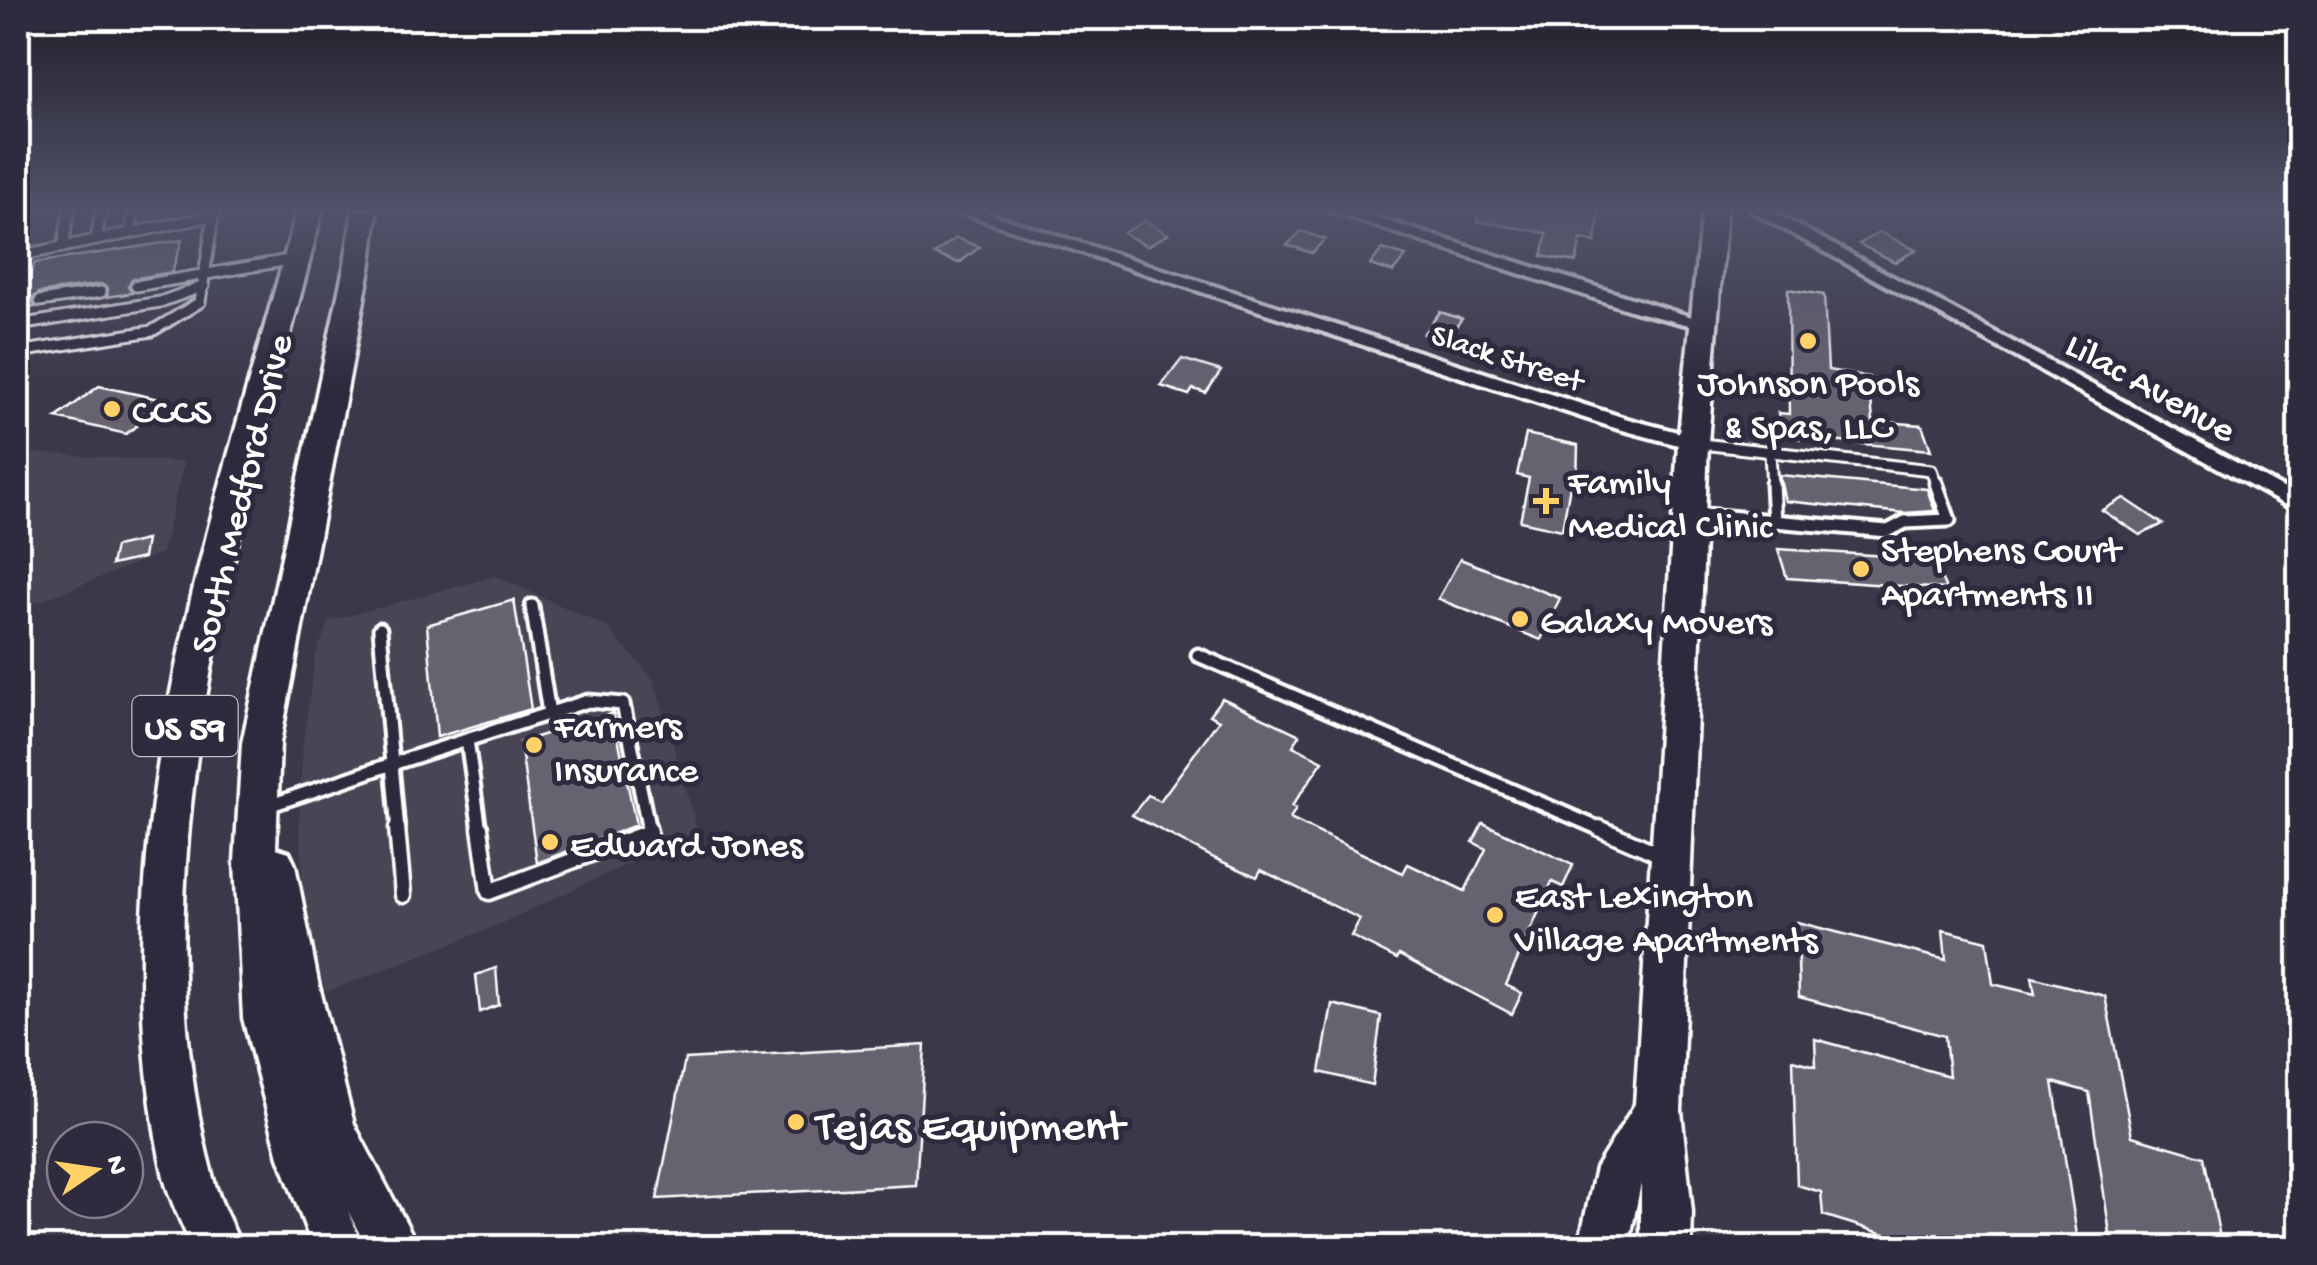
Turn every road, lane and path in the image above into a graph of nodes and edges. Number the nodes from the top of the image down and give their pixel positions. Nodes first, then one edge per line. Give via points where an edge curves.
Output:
1 (205, 270) edge
2 (249, 270) edge
3 (296, 270) edge
4 (357, 270) edge
5 (1148, 270) edge
6 (1524, 270) edge
7 (1710, 270) edge
8 (1867, 270) edge
9 (204, 281) junction
10 (136, 286) dead end
11 (102, 292) dead end
12 (40, 302) dead end
13 (1706, 324) junction
14 (18, 325) edge
15 (18, 352) edge
16 (1693, 443) junction
17 (1770, 454) junction
18 (2300, 506) edge
19 (1689, 514) junction
20 (1774, 522) junction
21 (532, 606) dead end
22 (380, 629) dead end
23 (1198, 655) dead end
24 (550, 713) junction
25 (468, 740) junction
26 (392, 764) junction
27 (262, 793) junction
28 (1670, 858) junction
29 (403, 895) dead end
30 (1658, 1111) junction
31 (189, 1180) junction
32 (195, 1248) edge
33 (217, 1248) edge
34 (338, 1248) edge
35 (394, 1248) edge
36 (1603, 1248) edge
37 (1666, 1248) edge

1 - 9 lane
2 - 9 lane
3 - 31 main road, South Medford Drive / US 59 via 205,611 168,827 163,1024
4 - 27 main road, South Medford Drive / US 59 via 261,743
5 - 16 street, Slack Street
6 - 13 street
7 - 13 main road
8 - 18 street, Lilac Avenue
9 - 10 lane
9 - 14 lane via 160,302
9 - 15 lane via 200,302 152,331
11 - 12 lane
13 - 16 main road
16 - 17 lane
16 - 19 main road
17 - 20 lane
17 - 20 lane via 1931,470 1950,520 1905,522 1888,531
19 - 20 lane
19 - 28 main road
21 - 24 lane
22 - 26 lane
23 - 28 lane
24 - 25 lane
24 - 25 lane via 588,700 622,704 649,832 489,892
25 - 26 lane
26 - 27 lane
26 - 29 lane
27 - 34 main road, South Medford Drive / US 59 via 255,862 265,1018 302,1157
27 - 35 main road via 296,982 332,1131
28 - 30 main road
30 - 36 main road via 1620,1168
30 - 37 main road
31 - 32 main road
31 - 33 main road, South Medford Drive / US 59

